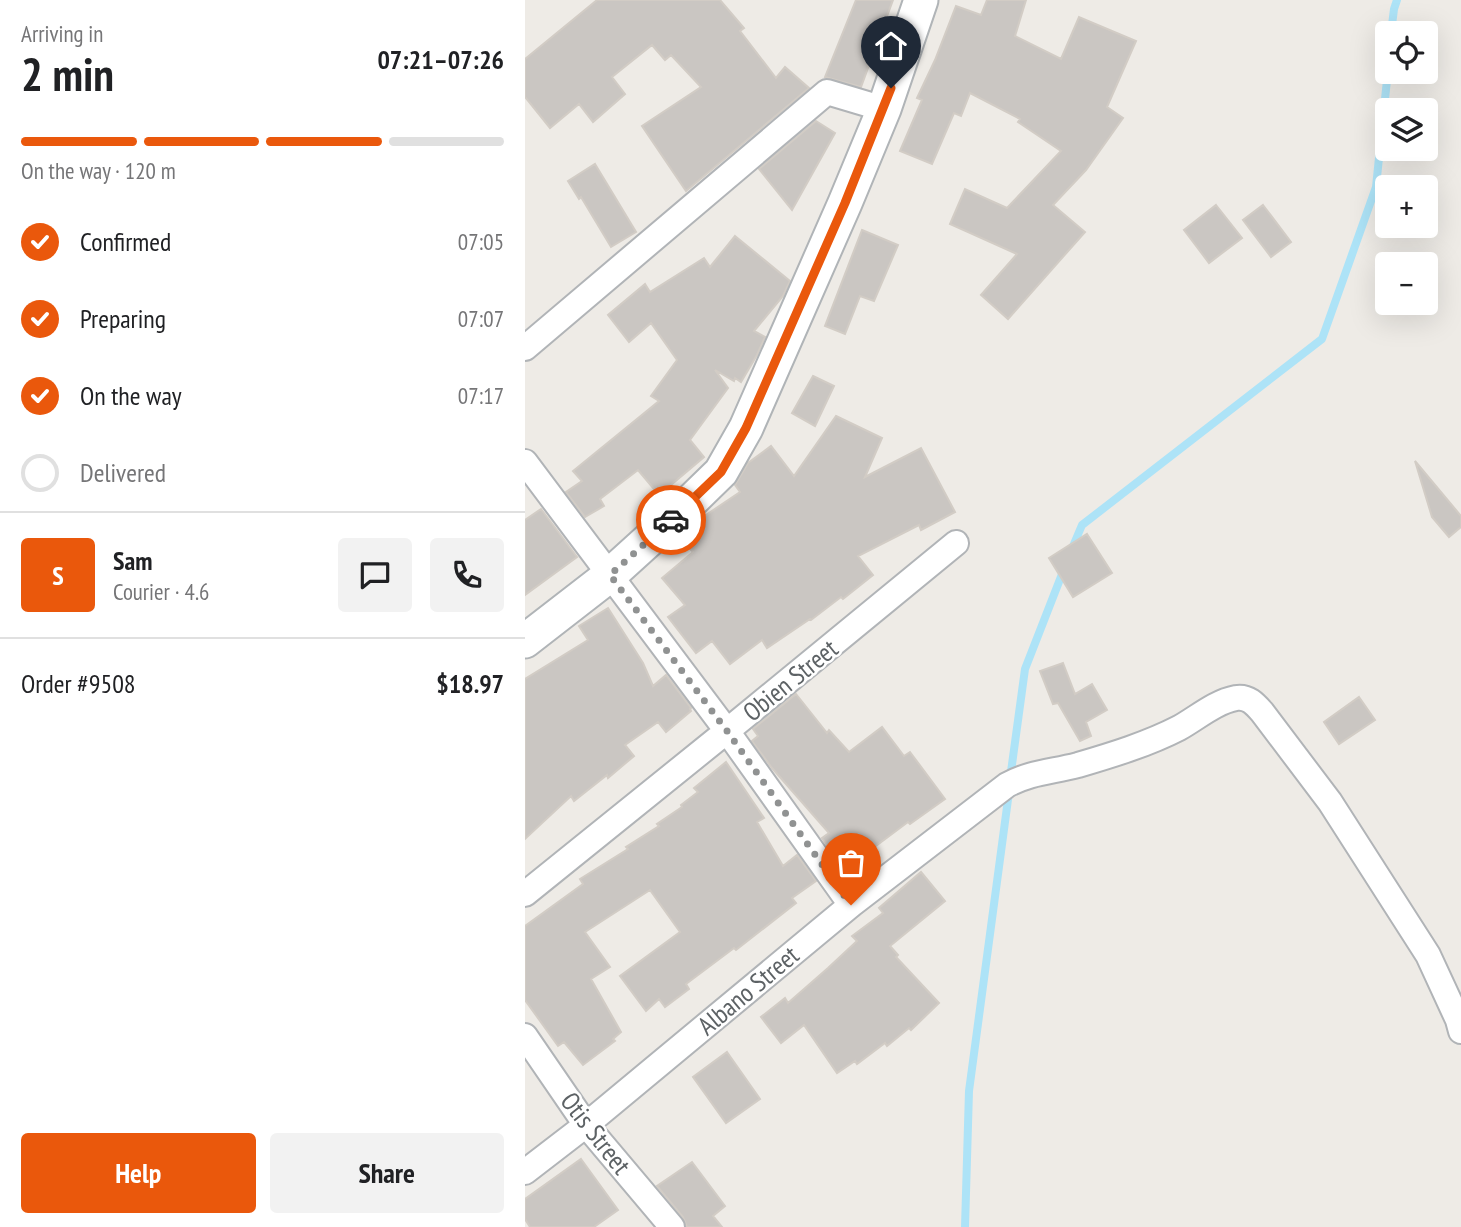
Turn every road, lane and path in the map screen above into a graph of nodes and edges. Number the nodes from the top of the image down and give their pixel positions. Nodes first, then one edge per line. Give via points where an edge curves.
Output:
1 (921, 0) edge
2 (884, 109) junction
3 (525, 348) edge
4 (528, 471) edge
5 (956, 543) dead end
6 (610, 575) junction
7 (525, 641) edge
8 (727, 731) junction
9 (525, 894) edge
10 (851, 905) junction
11 (1461, 1031) edge
12 (525, 1037) edge
13 (586, 1125) junction
14 (525, 1172) edge
15 (671, 1227) edge

1 - 2 main road
2 - 3 street via 827,92
2 - 6 main road via 766,384 721,472
4 - 6 street
5 - 8 street, Obien Street
6 - 7 main road
6 - 8 street
8 - 9 street, Obien Street
8 - 10 street
10 - 11 street, Albano Street via 1023,776 1149,742 1239,697 1262,712 1330,802 1428,955
10 - 13 street, Albano Street
12 - 13 street, Otis Street
13 - 14 street, Albano Street
13 - 15 street, Otis Street

